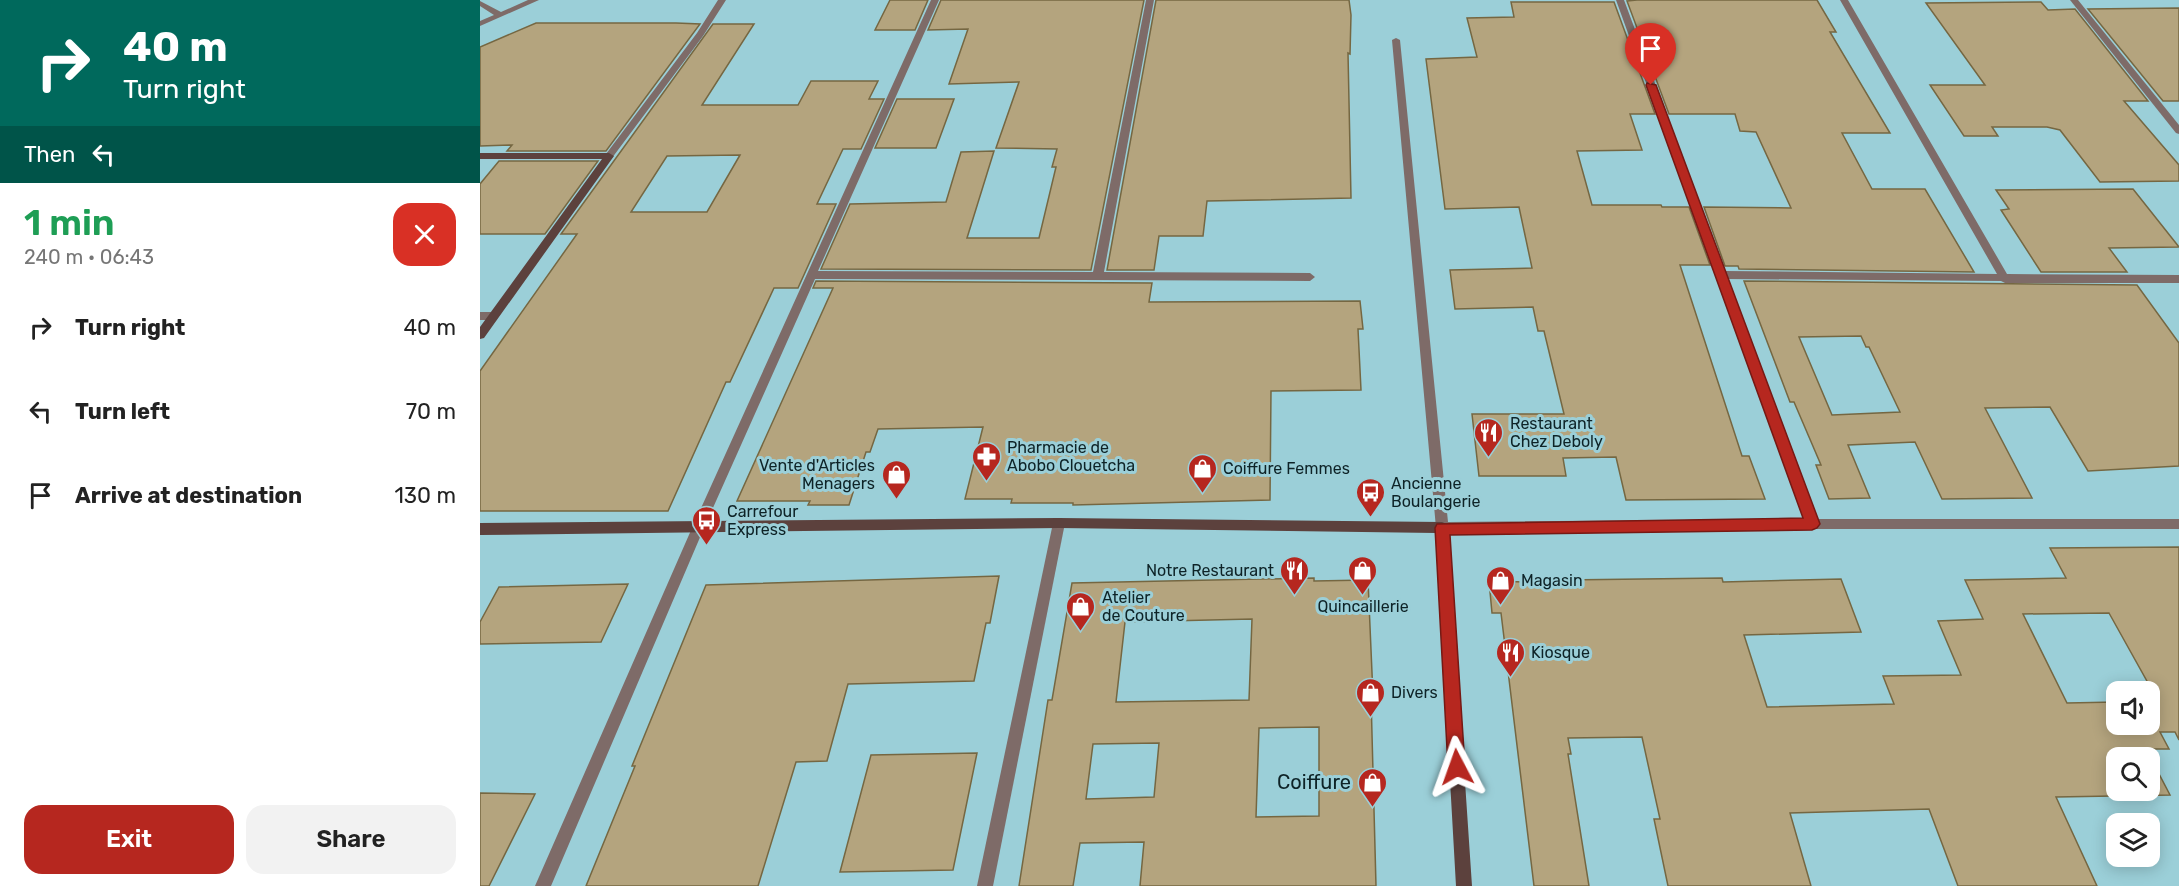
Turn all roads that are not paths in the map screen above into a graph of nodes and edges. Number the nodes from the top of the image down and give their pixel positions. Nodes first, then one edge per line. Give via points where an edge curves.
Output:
1 (535, 0) edge
2 (722, 0) edge
3 (935, 0) edge
4 (1150, 0) edge
5 (1620, 0) edge
6 (1844, 0) edge
7 (2074, 0) edge
8 (480, 3) edge
9 (500, 15) junction
10 (480, 24) edge
11 (1396, 40) dead end
12 (2179, 131) edge
13 (480, 156) edge
14 (609, 156) junction
15 (812, 275) junction
16 (1721, 275) junction
17 (1098, 276) junction
18 (1310, 277) dead end
19 (2005, 279) junction
20 (2179, 279) edge
21 (480, 316) edge
22 (494, 316) junction
23 (480, 335) edge
24 (1059, 523) junction
25 (1812, 524) junction
26 (2179, 524) edge
27 (698, 528) junction
28 (1442, 528) junction
29 (480, 529) edge
30 (543, 886) edge
31 (985, 886) edge
32 (1464, 886) edge

1 - 9 street
2 - 14 street
3 - 15 street
4 - 17 street
5 - 16 street
6 - 19 street
7 - 12 street
8 - 9 street
9 - 10 street
11 - 28 street
13 - 14 street
14 - 22 street
15 - 17 street
15 - 27 street
16 - 19 street
16 - 25 street
17 - 18 street
19 - 20 street
21 - 22 street
22 - 23 street
24 - 27 street
24 - 28 street
24 - 31 street
25 - 26 street
25 - 28 street
27 - 29 street
27 - 30 street
28 - 32 street

